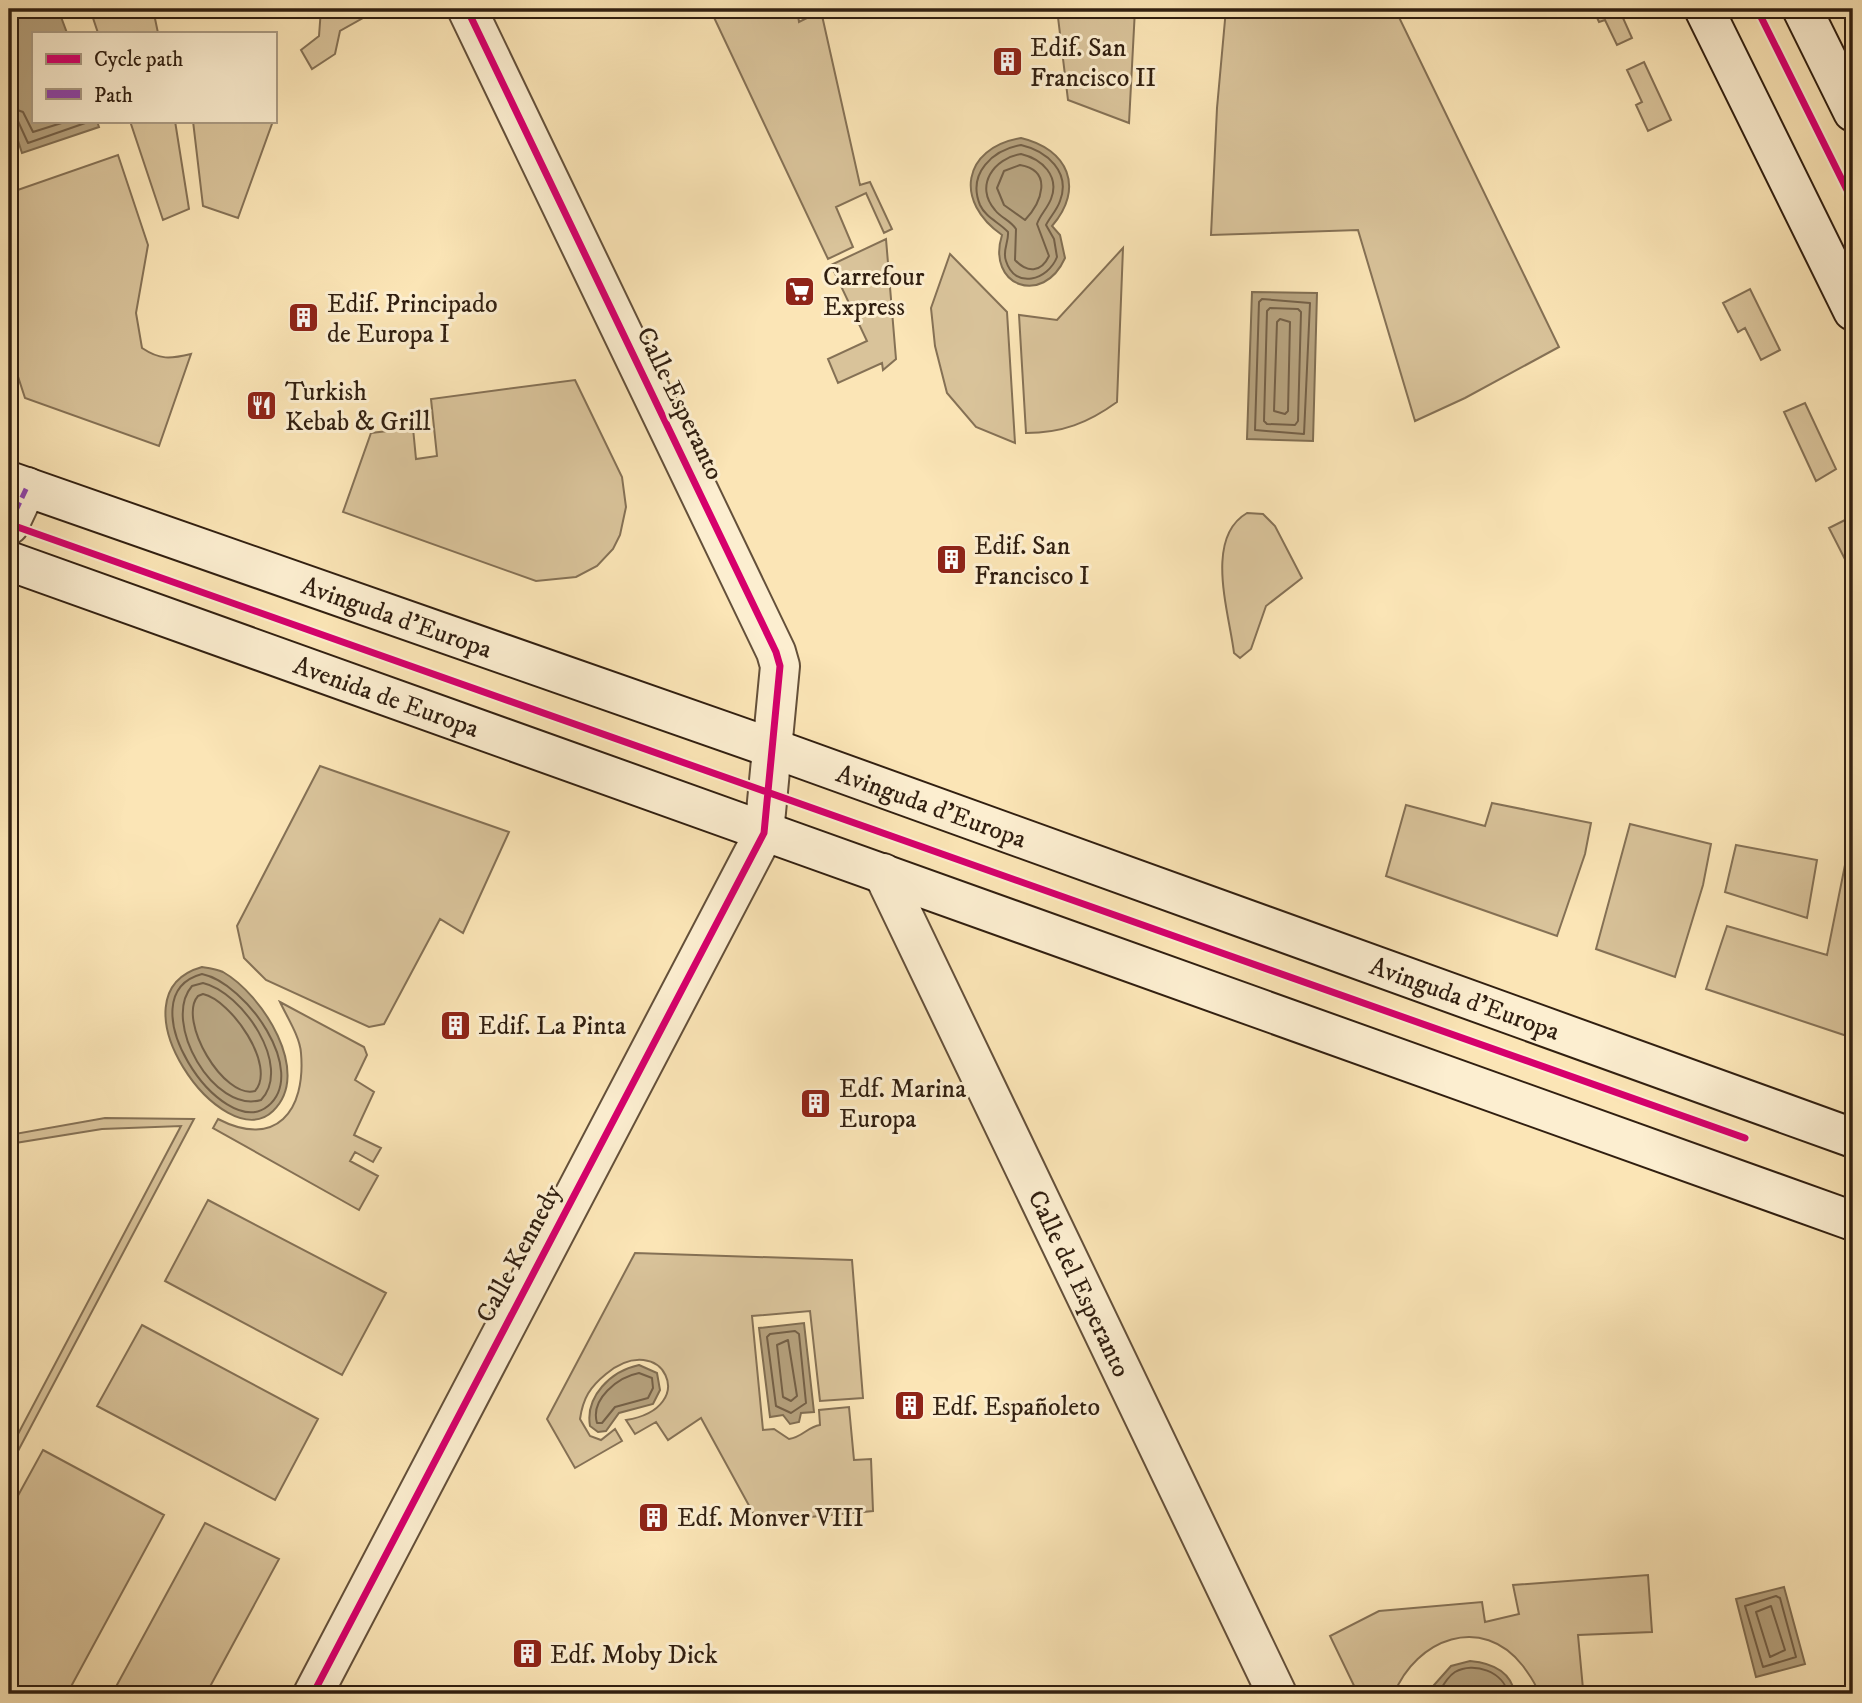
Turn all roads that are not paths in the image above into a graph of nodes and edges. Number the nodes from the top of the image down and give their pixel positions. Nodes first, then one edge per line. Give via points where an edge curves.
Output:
1 (467, 9) edge
2 (1704, 9) edge
3 (1802, 9) edge
4 (1853, 112) edge
5 (1853, 311) edge
6 (18, 484) edge
7 (9, 525) edge
8 (9, 561) edge
9 (772, 748) junction
10 (764, 833) junction
11 (883, 873) junction
12 (1853, 1138) edge
13 (1853, 1221) edge
14 (313, 1694) edge
15 (1276, 1694) edge

1 - 9 main road, Calle Esperanto via 776,652 780,666
2 - 5 main road
3 - 4 main road
6 - 7 main road
6 - 9 main road, Avinguda d'Europa
8 - 10 main road, Avenida de Europa
9 - 10 main road, Calle Esperanto
9 - 12 main road, Avinguda d'Europa
10 - 11 main road
10 - 14 main road, Calle Kennedy
11 - 13 main road
11 - 15 main road, Calle del Esperanto

